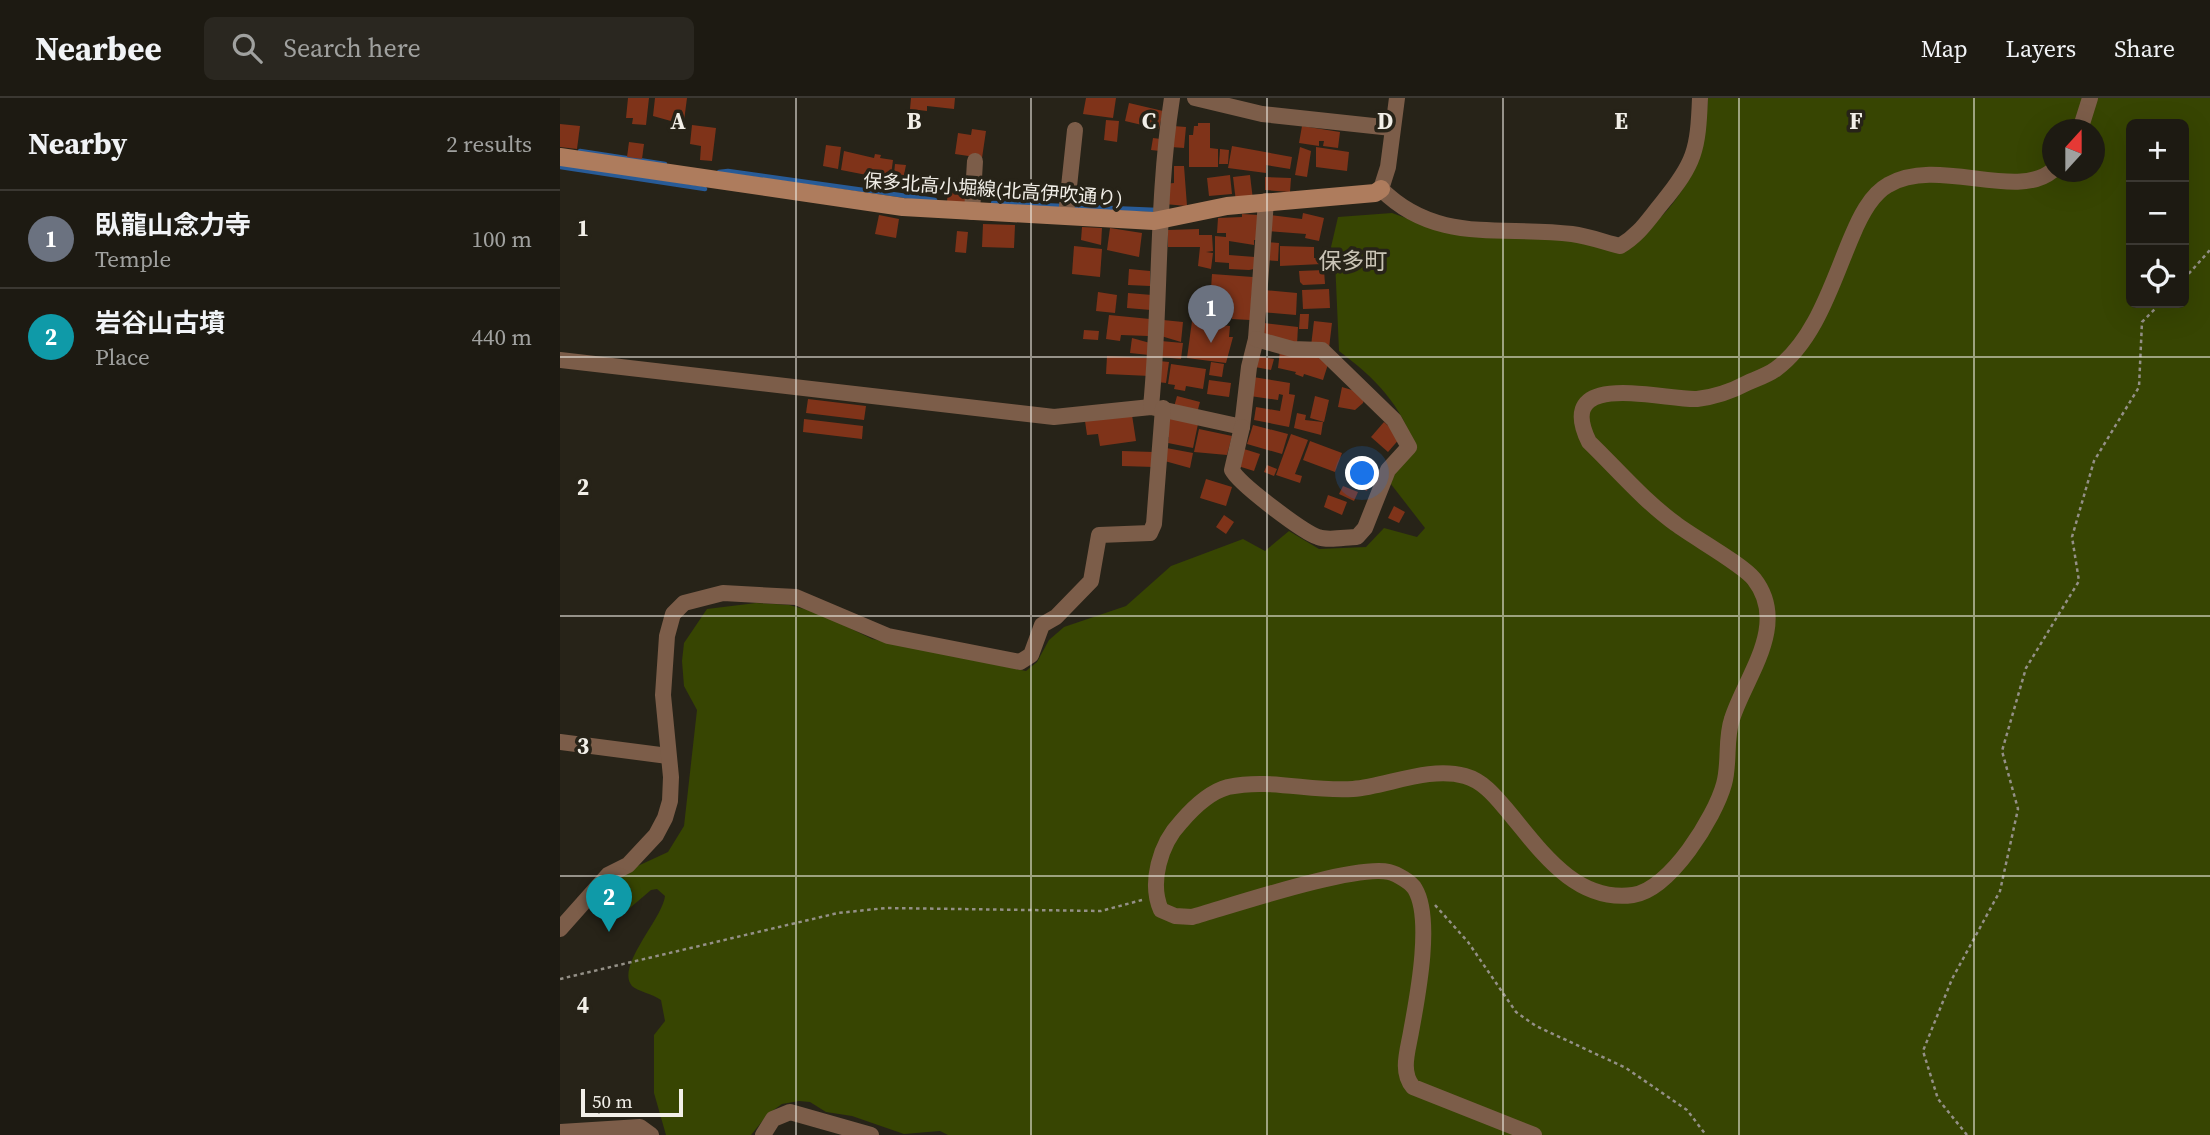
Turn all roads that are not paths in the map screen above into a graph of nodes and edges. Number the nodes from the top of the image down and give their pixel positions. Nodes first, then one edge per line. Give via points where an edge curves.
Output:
1 (1172, 98) edge
2 (1195, 98) edge
3 (1397, 98) edge
4 (1700, 98) edge
5 (2090, 98) edge
6 (2083, 119) edge
7 (1392, 128) junction
8 (1075, 130) dead end
9 (560, 158) edge
10 (975, 161) dead end
11 (2042, 179) edge
12 (1384, 192) junction
13 (1067, 208) junction
14 (1265, 208) junction
15 (972, 212) junction
16 (1160, 219) junction
17 (1256, 339) junction
18 (560, 360) edge
19 (1157, 407) junction
20 (1242, 427) junction
21 (560, 742) edge
22 (668, 756) junction
23 (560, 929) edge
24 (560, 1132) edge
25 (651, 1135) edge
26 (763, 1135) edge
27 (872, 1135) edge
28 (1534, 1135) edge

1 - 16 street
2 - 7 street via 1262,114
3 - 7 street
4 - 12 street via 1698,139 1688,171 1635,237 1620,246 1573,234 1453,228 1401,209
5 - 6 street
7 - 12 street
8 - 13 street
9 - 15 street, 保多北高小堀線(北高伊吹通り) via 903,207
10 - 15 street
11 - 28 street via 2023,182 1928,174 1904,177 1885,186 1858,223 1797,349 1775,369 1733,390 1697,398 1621,391 1599,394 1589,401 1582,416 1589,442 1673,522 1753,578 1767,615 1758,665 1730,723 1725,782 1716,807 1708,824 1657,886 1635,895 1609,895 1581,887 1551,863 1490,790 1466,776 1444,774 1352,789 1269,782 1225,788 1198,803 1176,827 1157,873 1155,896 1161,911 1175,916 1192,917 1349,874 1388,872 1416,890 1422,968 1406,1080 1413,1087
12 - 14 street, 保多北高小堀線(北高伊吹通り)
13 - 15 street, 保多北高小堀線(北高伊吹通り)
13 - 16 street, 保多北高小堀線(北高伊吹通り)
14 - 16 street, 保多北高小堀線(北高伊吹通り) via 1227,205
14 - 17 street
16 - 19 street
17 - 20 street
17 - 20 street via 1292,349 1322,350 1394,420 1409,447 1388,470 1357,537 1318,537 1236,477 1232,470
18 - 19 street via 1054,417
19 - 20 street
19 - 22 street via 1150,533 1099,535 1091,581 1042,625 1026,659 1012,663 888,636 796,597 751,592 699,598 684,603 668,624 663,695
21 - 22 street
22 - 23 street via 670,801 656,835 628,866 608,875
24 - 25 street via 640,1127
26 - 27 street via 773,1119 790,1112

